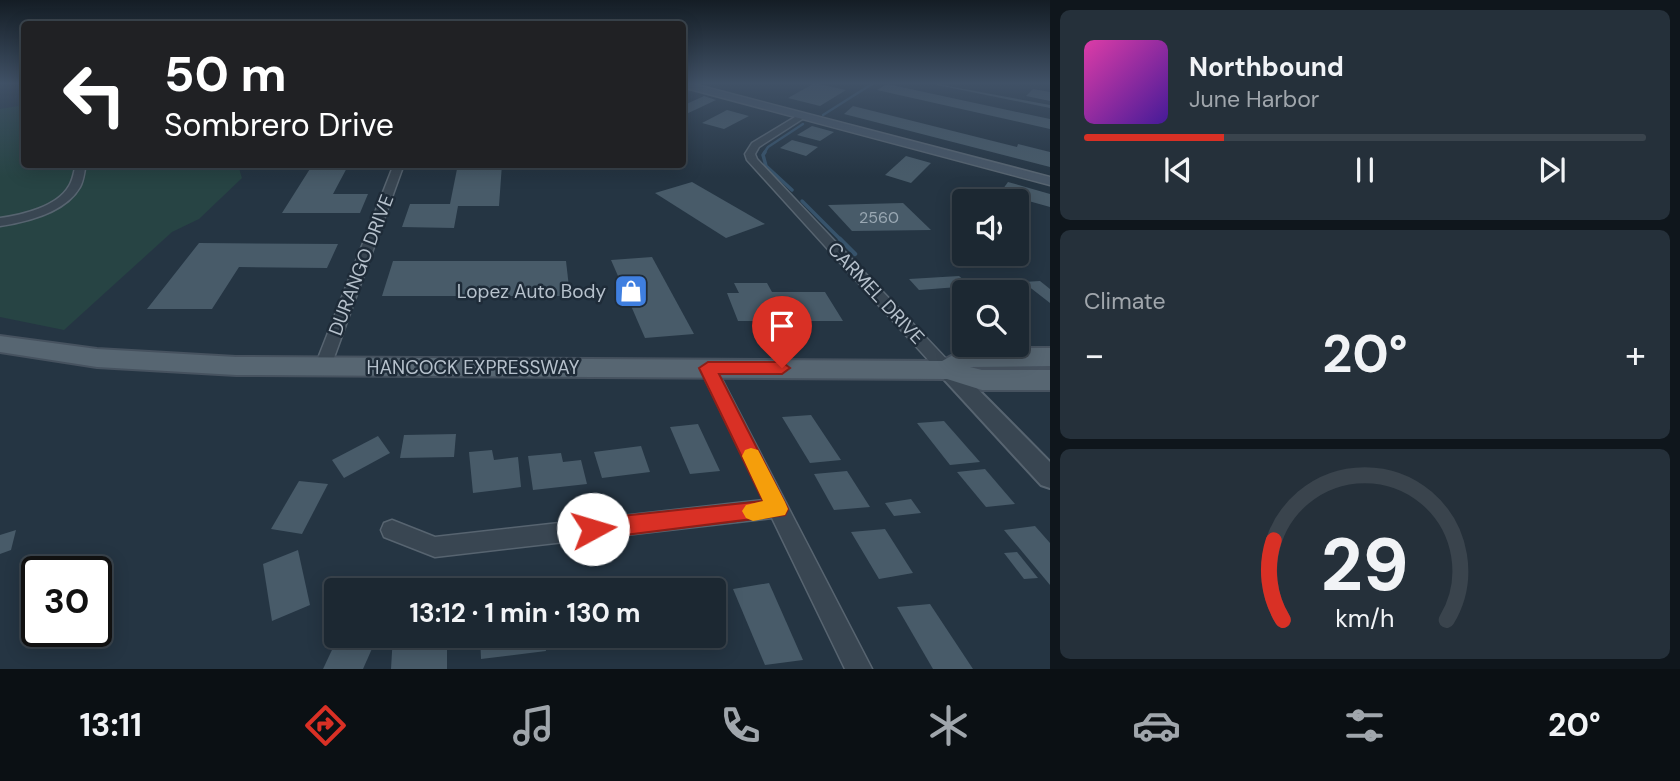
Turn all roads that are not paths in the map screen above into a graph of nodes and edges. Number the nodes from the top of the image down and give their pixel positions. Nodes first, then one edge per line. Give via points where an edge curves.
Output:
1 (800, 115) edge
2 (803, 116) junction
3 (80, 168) edge
4 (397, 168) edge
5 (1050, 181) edge
6 (0, 222) edge
7 (0, 344) edge
8 (1050, 357) edge
9 (323, 366) junction
10 (708, 368) junction
11 (947, 370) junction
12 (1050, 380) edge
13 (1050, 478) edge
14 (778, 509) junction
15 (392, 530) dead end
16 (859, 669) edge

1 - 2 main road
2 - 5 main road
2 - 11 street, CARMEL DRIVE via 755,145 752,160
3 - 6 street via 74,188 49,207
4 - 9 street, DURANGO DRIVE
7 - 9 main road, HANCOCK EXPRESSWAY via 160,363
8 - 11 main road, HANCOCK EXPRESSWAY via 966,357
9 - 10 main road, HANCOCK EXPRESSWAY
10 - 11 main road, HANCOCK EXPRESSWAY
10 - 14 street
11 - 12 main road, HANCOCK EXPRESSWAY via 982,380
11 - 13 street, CARMEL DRIVE
14 - 15 street via 435,547
14 - 16 street

